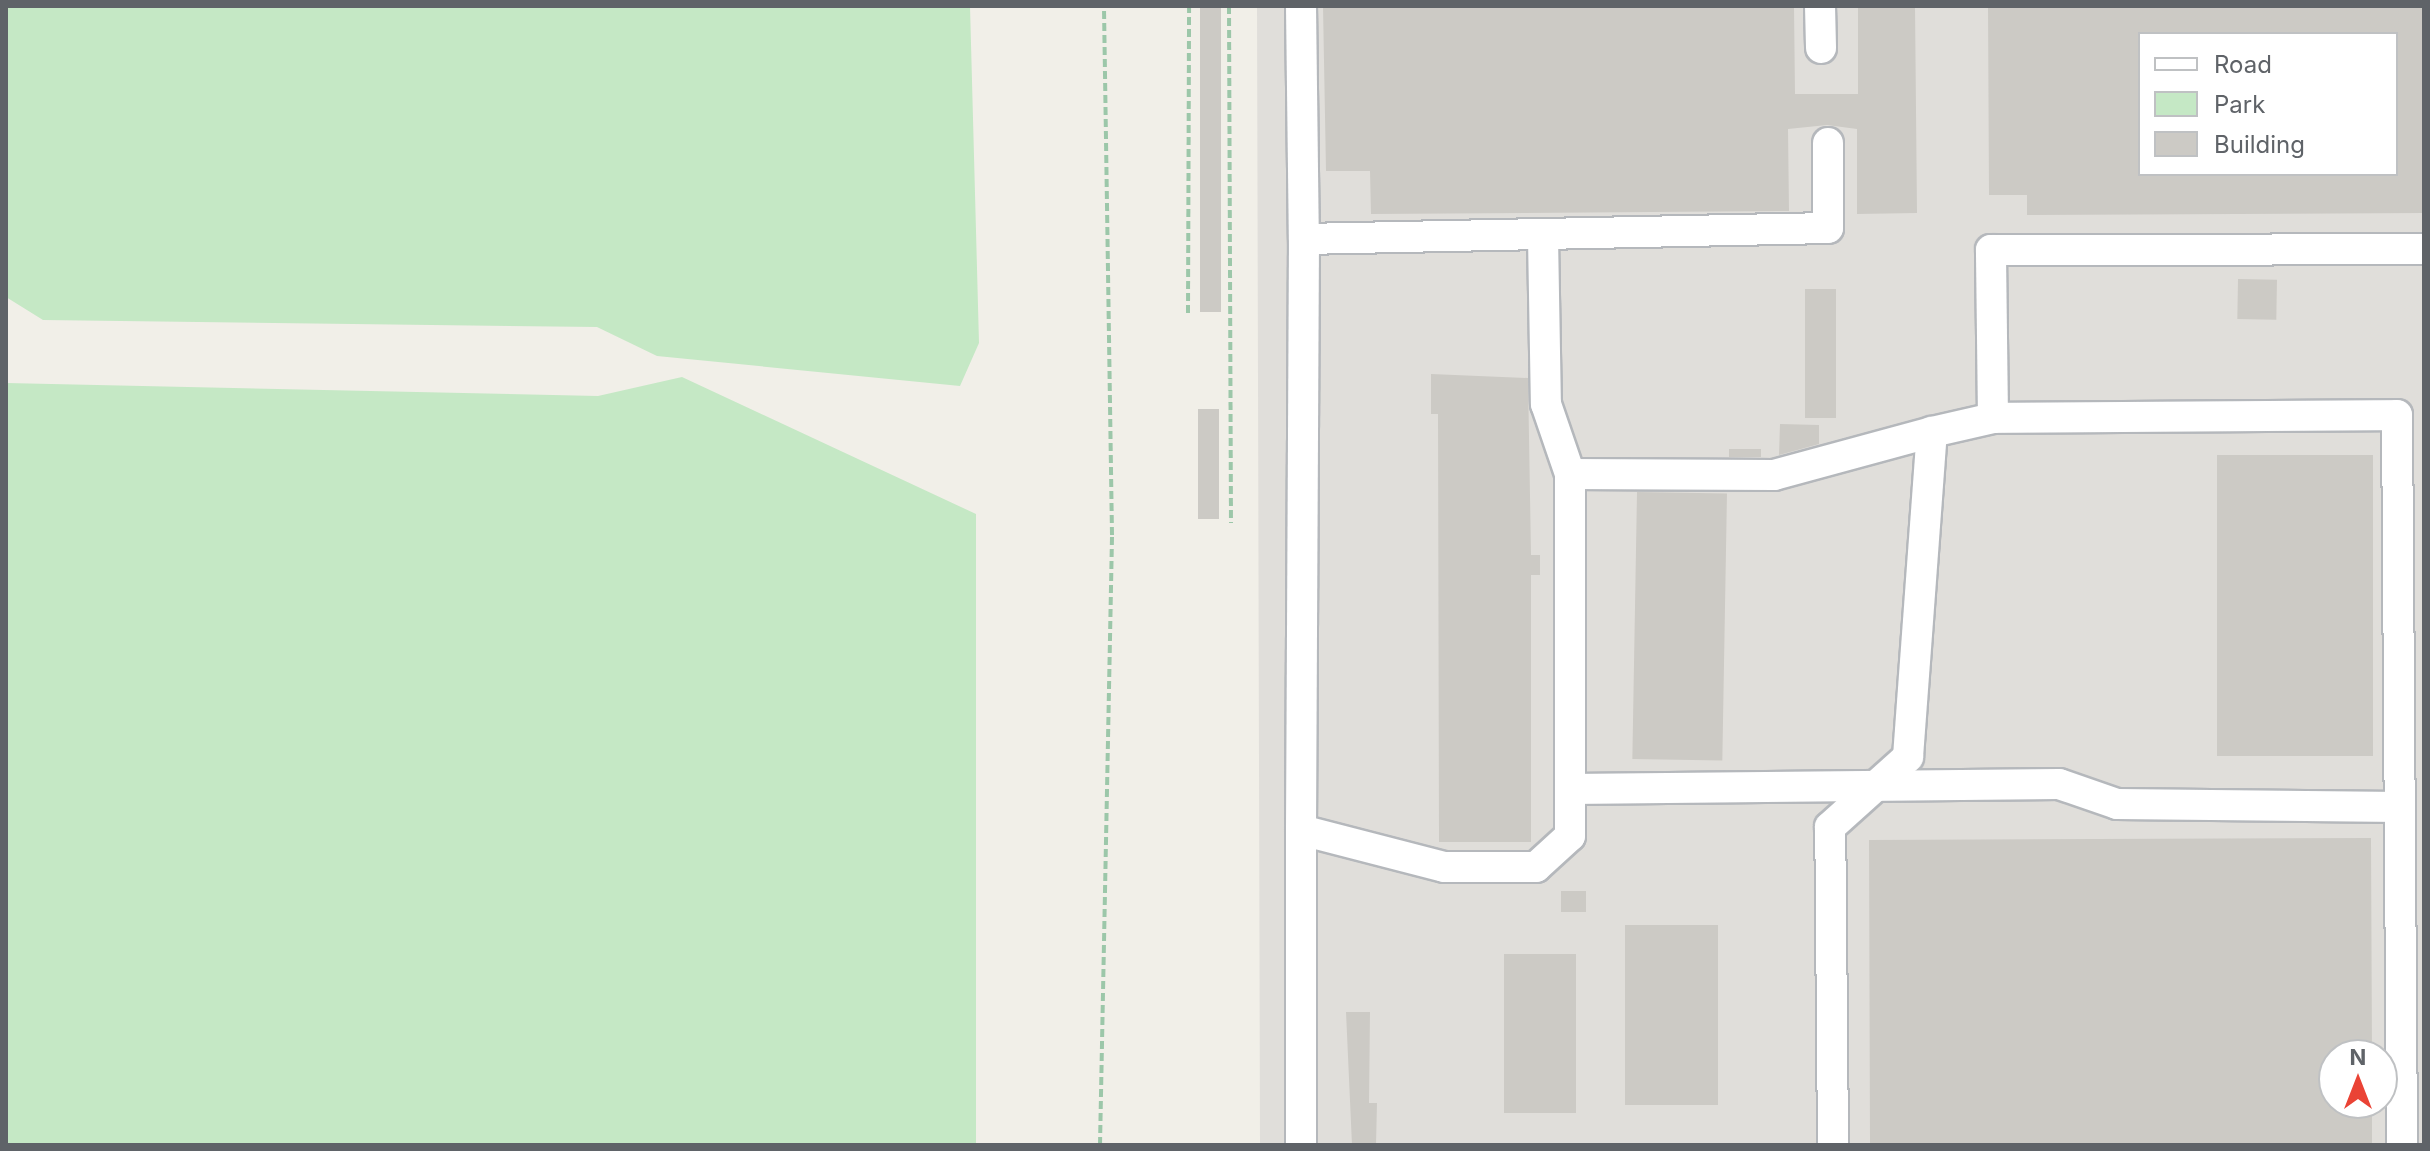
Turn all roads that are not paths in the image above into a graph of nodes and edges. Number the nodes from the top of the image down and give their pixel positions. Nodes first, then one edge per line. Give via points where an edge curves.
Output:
1 (1301, 6) edge
2 (1820, 6) edge
3 (1821, 48) dead end
4 (1828, 143) dead end
5 (1543, 237) junction
6 (1304, 239) junction
7 (2424, 249) edge
8 (2411, 415) edge
9 (1993, 418) junction
10 (1932, 432) junction
11 (1570, 474) junction
12 (1877, 785) junction
13 (1570, 789) junction
14 (2400, 807) junction
15 (1301, 830) junction
16 (1301, 1145) edge
17 (1833, 1145) edge
18 (2402, 1145) edge

1 - 6 lane
2 - 3 lane
4 - 5 lane via 1828,228
5 - 6 lane
5 - 11 lane via 1546,404
6 - 15 lane
7 - 9 lane via 1991,250
8 - 9 lane
8 - 14 lane
9 - 10 lane
10 - 11 lane via 1774,475
10 - 12 lane via 1908,757
11 - 13 lane
12 - 13 lane
12 - 14 lane via 2059,784 2117,804
12 - 17 lane via 1830,827
13 - 15 lane via 1570,836 1536,867 1444,867
14 - 18 lane
15 - 16 lane

